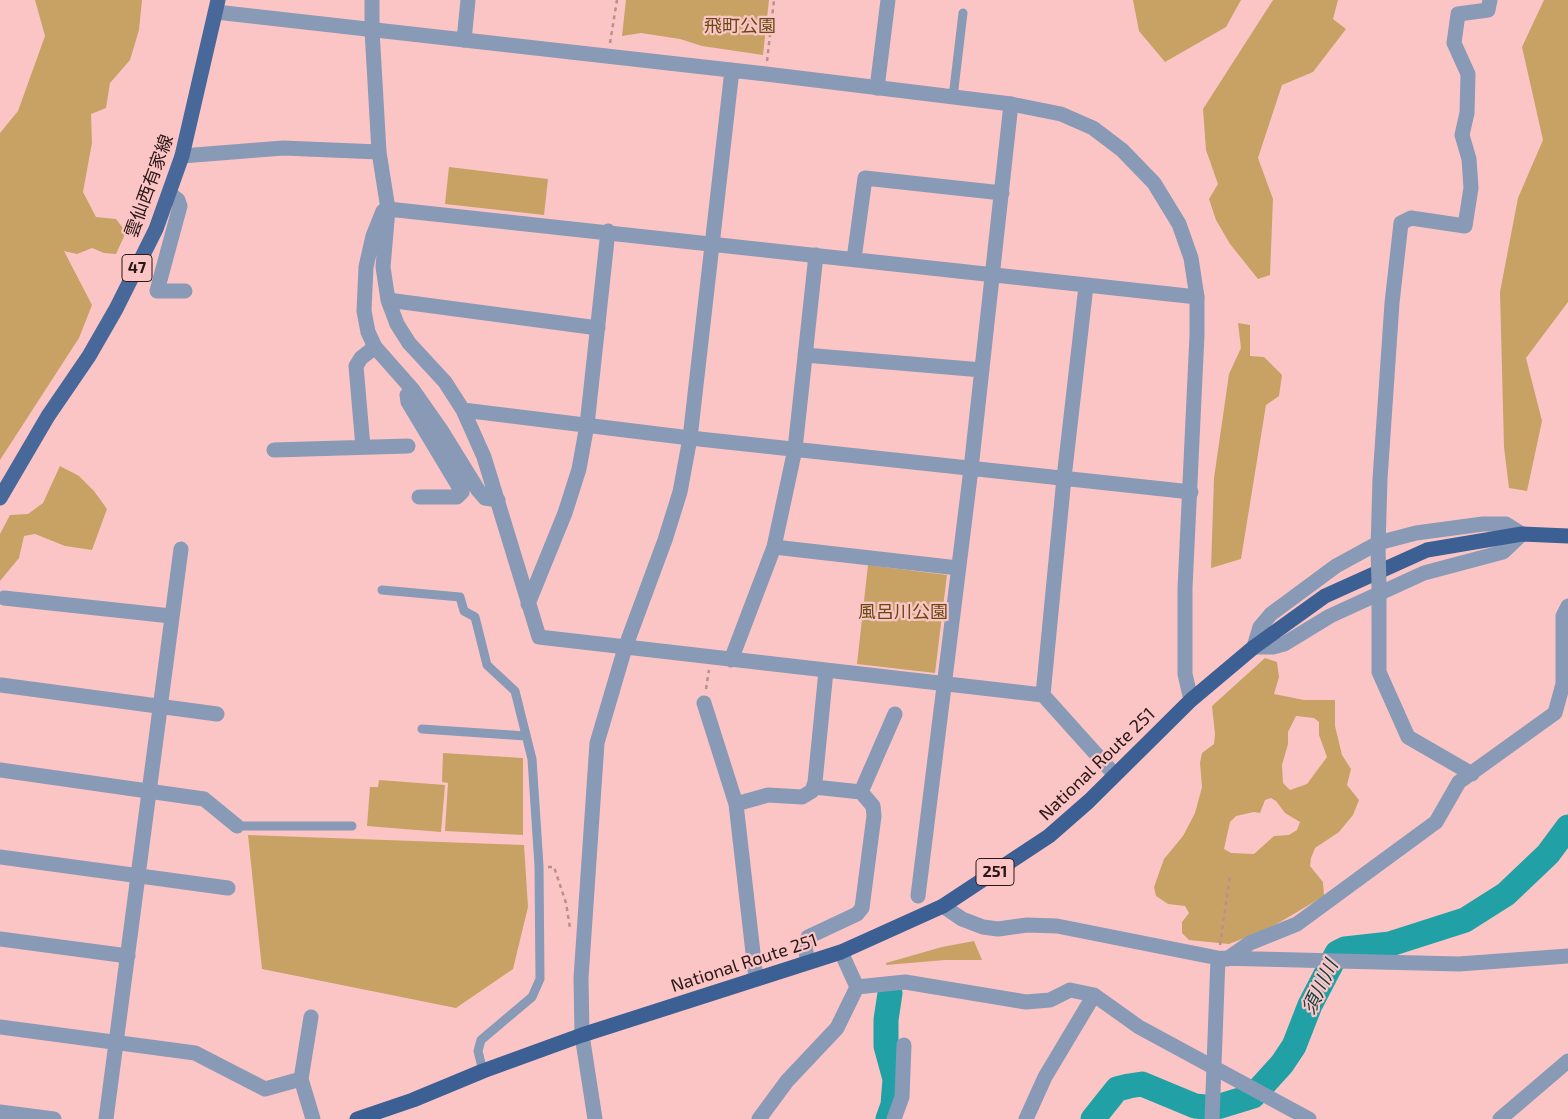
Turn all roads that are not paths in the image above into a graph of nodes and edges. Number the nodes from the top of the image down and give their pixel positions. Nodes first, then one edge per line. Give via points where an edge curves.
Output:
1 (372, 0) edge
2 (468, 0) edge
3 (888, 0) edge
4 (1490, 0) edge
5 (217, 6) edge
6 (963, 13) dead end
7 (372, 30) junction
8 (464, 40) junction
9 (732, 70) junction
10 (877, 88) junction
11 (953, 97) junction
12 (1011, 104) junction
13 (379, 152) junction
14 (182, 156) junction
15 (1002, 193) junction
16 (170, 194) junction
17 (388, 209) junction
18 (608, 232) junction
19 (711, 242) junction
20 (816, 255) junction
21 (854, 259) junction
22 (993, 276) junction
23 (1086, 286) junction
24 (185, 292) dead end
25 (1197, 297) junction
26 (388, 300) junction
27 (598, 328) junction
28 (375, 346) junction
29 (805, 354) junction
30 (982, 370) junction
31 (413, 390) junction
32 (463, 410) junction
33 (587, 425) junction
34 (690, 438) junction
35 (408, 446) dead end
36 (363, 447) junction
37 (795, 449) junction
38 (274, 450) dead end
39 (971, 469) junction
40 (1064, 478) junction
41 (1191, 492) junction
42 (420, 497) dead end
43 (0, 498) edge
44 (498, 500) junction
45 (1522, 534) junction
46 (1568, 536) edge
47 (1378, 546) junction
48 (774, 547) junction
49 (181, 550) dead end
50 (958, 568) junction
51 (1379, 588) junction
52 (382, 590) dead end
53 (4, 598) dead end
54 (528, 604) junction
55 (1568, 606) edge
56 (172, 616) junction
57 (1254, 647) junction
58 (626, 648) junction
59 (731, 660) junction
60 (826, 671) junction
61 (944, 684) junction
62 (1, 685) dead end
63 (1043, 695) junction
64 (1191, 700) junction
65 (704, 703) road end
66 (160, 706) junction
67 (217, 714) dead end
68 (895, 714) dead end
69 (1562, 717) edge
70 (422, 729) dead end
71 (526, 736) junction
72 (0, 770) edge
73 (1114, 774) junction
74 (1472, 774) junction
75 (814, 787) junction
76 (150, 790) junction
77 (861, 792) junction
78 (736, 804) junction
79 (237, 826) joint
80 (352, 826) dead end
81 (0, 857) edge
82 (138, 876) junction
83 (228, 888) dead end
84 (918, 896) dead end
85 (943, 906) junction
86 (0, 940) edge
87 (841, 952) junction
88 (128, 956) junction
89 (1568, 956) edge
90 (1222, 958) junction
91 (808, 962) junction
92 (756, 979) junction
93 (857, 987) junction
94 (1094, 995) junction
95 (311, 1017) dead end
96 (0, 1027) edge
97 (582, 1035) junction
98 (116, 1043) junction
99 (904, 1046) dead end
100 (1568, 1061) edge
101 (1214, 1067) junction
102 (483, 1071) junction
103 (301, 1079) junction
104 (0, 1112) edge
105 (1212, 1112) edge
106 (54, 1119) edge
107 (106, 1119) edge
108 (313, 1119) edge
109 (357, 1119) edge
110 (595, 1119) edge
111 (759, 1119) edge
112 (894, 1119) edge
113 (1026, 1119) edge
114 (1310, 1119) edge
115 (1500, 1119) edge

1 - 7 street
2 - 8 street
3 - 10 street
4 - 47 street via 1488,10 1458,14 1454,43 1468,74 1467,113 1462,135 1472,188 1465,226 1411,218 1401,223 1392,303
5 - 7 street
5 - 14 main road, 雲仙西有家線 / 47
6 - 11 lane
7 - 8 street
7 - 13 street
8 - 9 street
9 - 10 street
9 - 19 street
10 - 11 street
11 - 12 street
12 - 15 street
12 - 25 street via 1061,114 1093,128 1122,150 1154,183 1179,224 1191,258
13 - 14 street via 283,148
13 - 17 street
14 - 16 main road, 雲仙西有家線 / 47
15 - 21 street via 865,178
15 - 22 street
16 - 24 street via 180,206 157,291
16 - 43 main road, 雲仙西有家線 / 47 via 144,254 111,317
17 - 18 street
17 - 26 street via 383,267
17 - 28 street via 383,211 373,236 364,288 364,311
18 - 19 street
18 - 27 street
19 - 20 street
19 - 34 street
20 - 21 street
20 - 29 street
21 - 22 street
22 - 23 street
22 - 30 street
23 - 25 street
23 - 40 street
25 - 41 street
26 - 27 street
26 - 32 street via 397,324 445,382
27 - 33 street
28 - 31 street
28 - 36 street via 356,366
29 - 30 street
29 - 37 street
30 - 39 street
31 - 42 street via 407,395 408,402 462,492 457,498
31 - 44 street via 478,490 485,498
32 - 33 street
32 - 44 street
33 - 34 street
33 - 54 street via 579,469 565,513
34 - 37 street
34 - 58 street via 680,492 668,532
35 - 36 street
36 - 38 street
37 - 39 street
37 - 48 street
39 - 40 street
39 - 50 street
40 - 41 street
40 - 63 street
41 - 64 street via 1185,597 1185,674
44 - 54 street
45 - 46 highway, National Route 251 / 251
45 - 47 street via 1506,524 1483,524 1416,533
45 - 51 street via 1503,552
45 - 57 highway, National Route 251 / 251 via 1427,550 1325,596
47 - 51 street, bridge
47 - 57 street via 1336,566 1272,614 1260,627
48 - 50 street
48 - 59 street
49 - 56 street
50 - 61 street
51 - 57 street via 1284,644
51 - 74 street via 1378,672 1408,737
52 - 71 lane via 460,597 464,611 475,617 487,664 515,691
53 - 56 street
54 - 58 street via 539,637
55 - 69 street via 1563,616
56 - 66 street
57 - 64 highway, National Route 251 / 251
58 - 59 street
58 - 97 street via 597,743 581,978
59 - 60 street
60 - 61 street
60 - 75 street
61 - 63 street
61 - 84 street
62 - 66 street
63 - 73 street
64 - 73 highway, National Route 251 / 251
65 - 78 street
66 - 67 street
66 - 76 street
68 - 77 street
69 - 74 street
70 - 71 lane
71 - 102 lane via 532,758 539,866 540,979 532,997 481,1040 478,1051
72 - 76 street
73 - 85 highway, National Route 251 / 251 via 1049,836
74 - 90 street via 1459,782 1436,822 1296,924
75 - 77 street
75 - 78 street via 802,797 768,795
76 - 79 street via 204,799
76 - 82 street
77 - 91 street via 873,806 874,816 864,904 857,914 808,937 805,947
78 - 92 street
79 - 80 lane
81 - 82 street
82 - 83 street
82 - 88 street
85 - 87 highway, National Route 251 / 251
85 - 90 street via 962,919 983,927 1057,926
86 - 88 street
87 - 91 highway, National Route 251 / 251
87 - 93 street
88 - 98 street
89 - 90 street via 1459,964
90 - 101 street
91 - 92 highway, National Route 251 / 251
92 - 97 highway, National Route 251 / 251
93 - 94 street via 905,982 1026,1002 1050,1000 1070,990
93 - 111 street via 836,1028 787,1081
94 - 101 street via 1139,1027
94 - 113 street via 1046,1076
95 - 103 street
96 - 98 street
97 - 102 highway, National Route 251 / 251
97 - 110 street
98 - 103 street via 194,1053 265,1089
98 - 107 street
99 - 112 street via 902,1097
100 - 115 street
101 - 105 street
101 - 114 street
102 - 109 highway, National Route 251 / 251 via 414,1100
103 - 108 street
104 - 106 street

